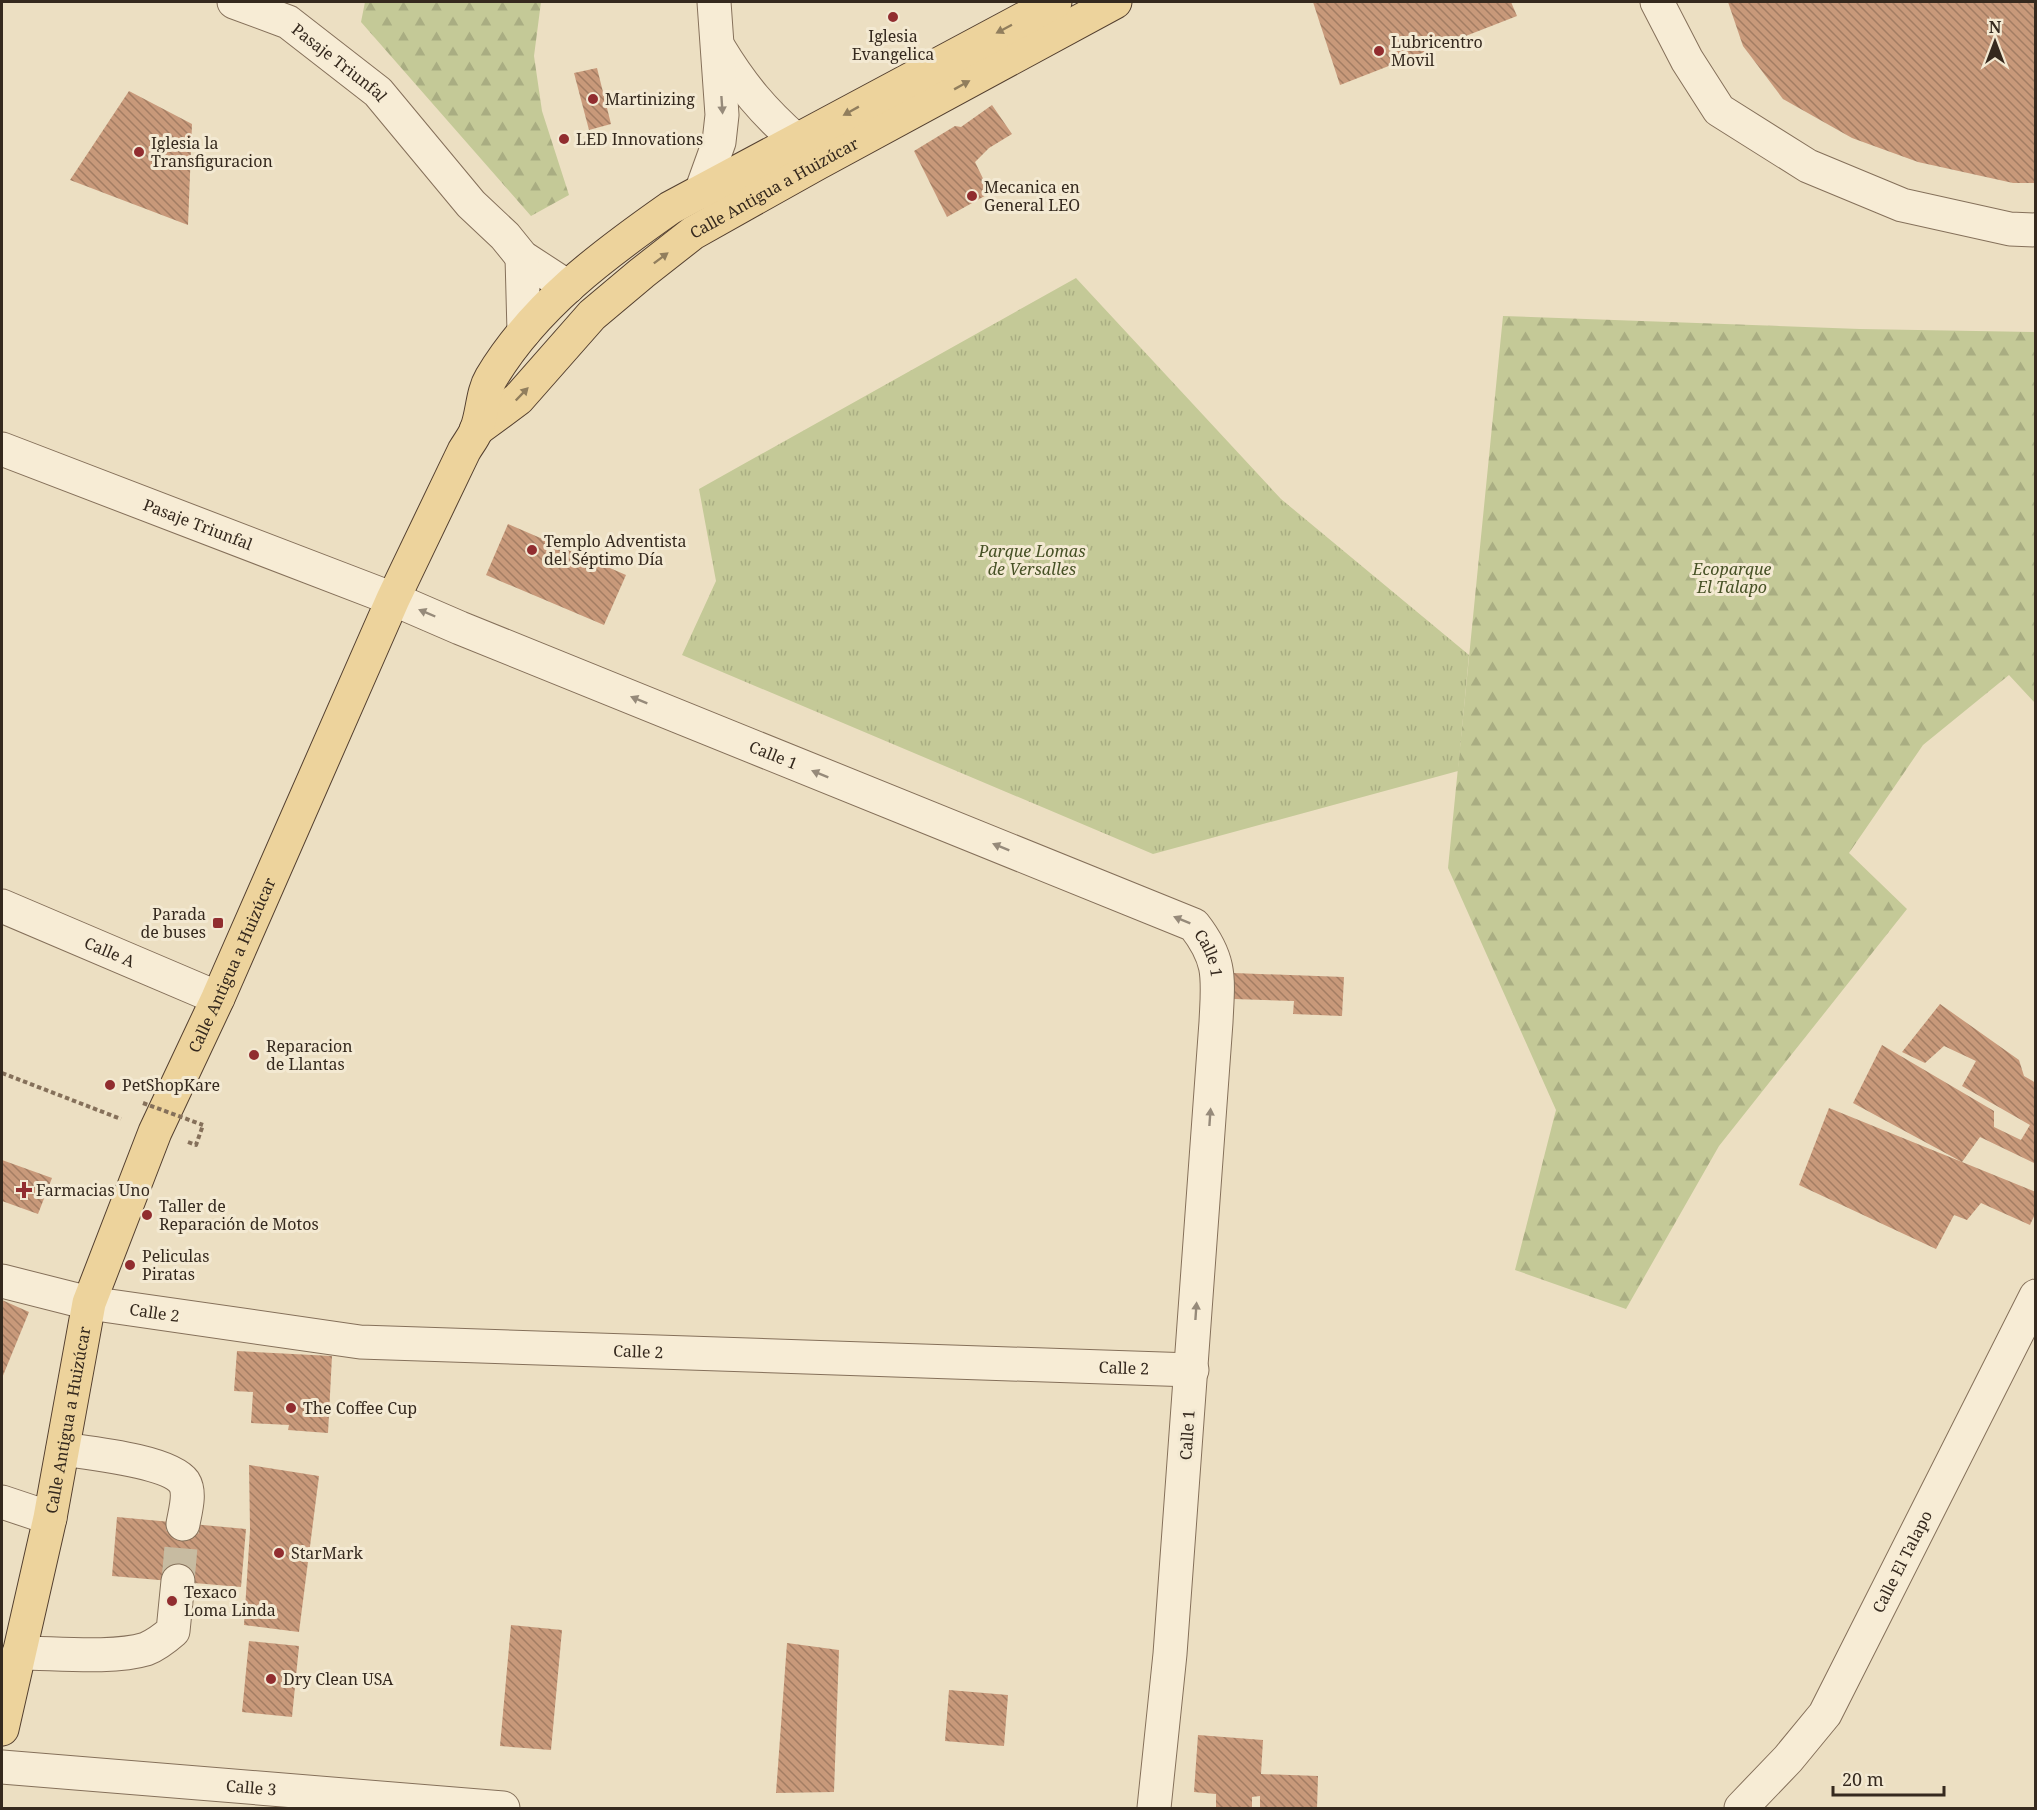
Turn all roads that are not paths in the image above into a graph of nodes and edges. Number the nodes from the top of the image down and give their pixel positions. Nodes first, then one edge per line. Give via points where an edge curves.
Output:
1 (234, 2) edge
2 (714, 2) edge
3 (1055, 2) edge
4 (1115, 2) edge
5 (1657, 2) edge
6 (718, 47) junction
7 (796, 141) junction
8 (701, 192) junction
9 (2036, 231) edge
10 (522, 257) junction
11 (568, 287) junction
12 (524, 332) junction
13 (476, 430) junction
14 (2, 449) edge
15 (393, 599) junction
16 (2, 906) edge
17 (218, 998) junction
18 (2, 1281) edge
19 (2036, 1296) edge
20 (89, 1303) junction
21 (1192, 1370) junction
22 (63, 1449) junction
23 (2, 1502) edge
24 (50, 1518) junction
25 (183, 1524) tunnel mouth
26 (178, 1581) tunnel mouth
27 (19, 1653) junction
28 (2, 1729) edge
29 (2, 1767) edge
30 (503, 1809) edge
31 (1154, 1809) edge
32 (1741, 1809) edge

1 - 10 street, Pasaje Triunfal via 288,22 378,93 471,204
2 - 6 street
3 -> 7 main road, Calle Antigua a Huizúcar
13 -> 4 main road, Calle Antigua a Huizúcar via 518,399 592,315 693,233
5 - 9 street via 1719,110 1808,166 1902,205
6 - 7 street via 766,113
6 -> 8 street via 722,115 719,142
7 - 8 main road, Calle Antigua a Huizúcar
8 - 11 main road, Calle Antigua a Huizúcar via 618,244
10 - 11 street, Pasaje Triunfal
10 - 12 street
11 - 12 main road, Calle Antigua a Huizúcar
12 - 13 main road, Calle Antigua a Huizúcar via 489,380
13 - 15 main road, Calle Antigua a Huizúcar
14 - 15 street, Pasaje Triunfal
15 - 17 main road, Calle Antigua a Huizúcar
21 -> 15 street, Calle 1 via 1217,992 1216,964 1194,925
16 - 17 street, Calle A
17 - 20 main road, Calle Antigua a Huizúcar via 149,1118
18 - 20 street, Calle 2
19 - 32 street, Calle El Talapo via 1825,1714
20 - 21 street, Calle 2 via 360,1342
20 - 22 main road, Calle Antigua a Huizúcar
21 - 31 street, Calle 1
22 - 24 main road, Calle Antigua a Huizúcar
22 - 25 street via 171,1471 184,1482 188,1494
23 - 24 street
24 - 27 main road, Calle Antigua a Huizúcar
26 - 27 street via 173,1631 147,1648 119,1654
27 - 28 main road, Calle Antigua a Huizúcar
29 - 30 street, Calle 3

